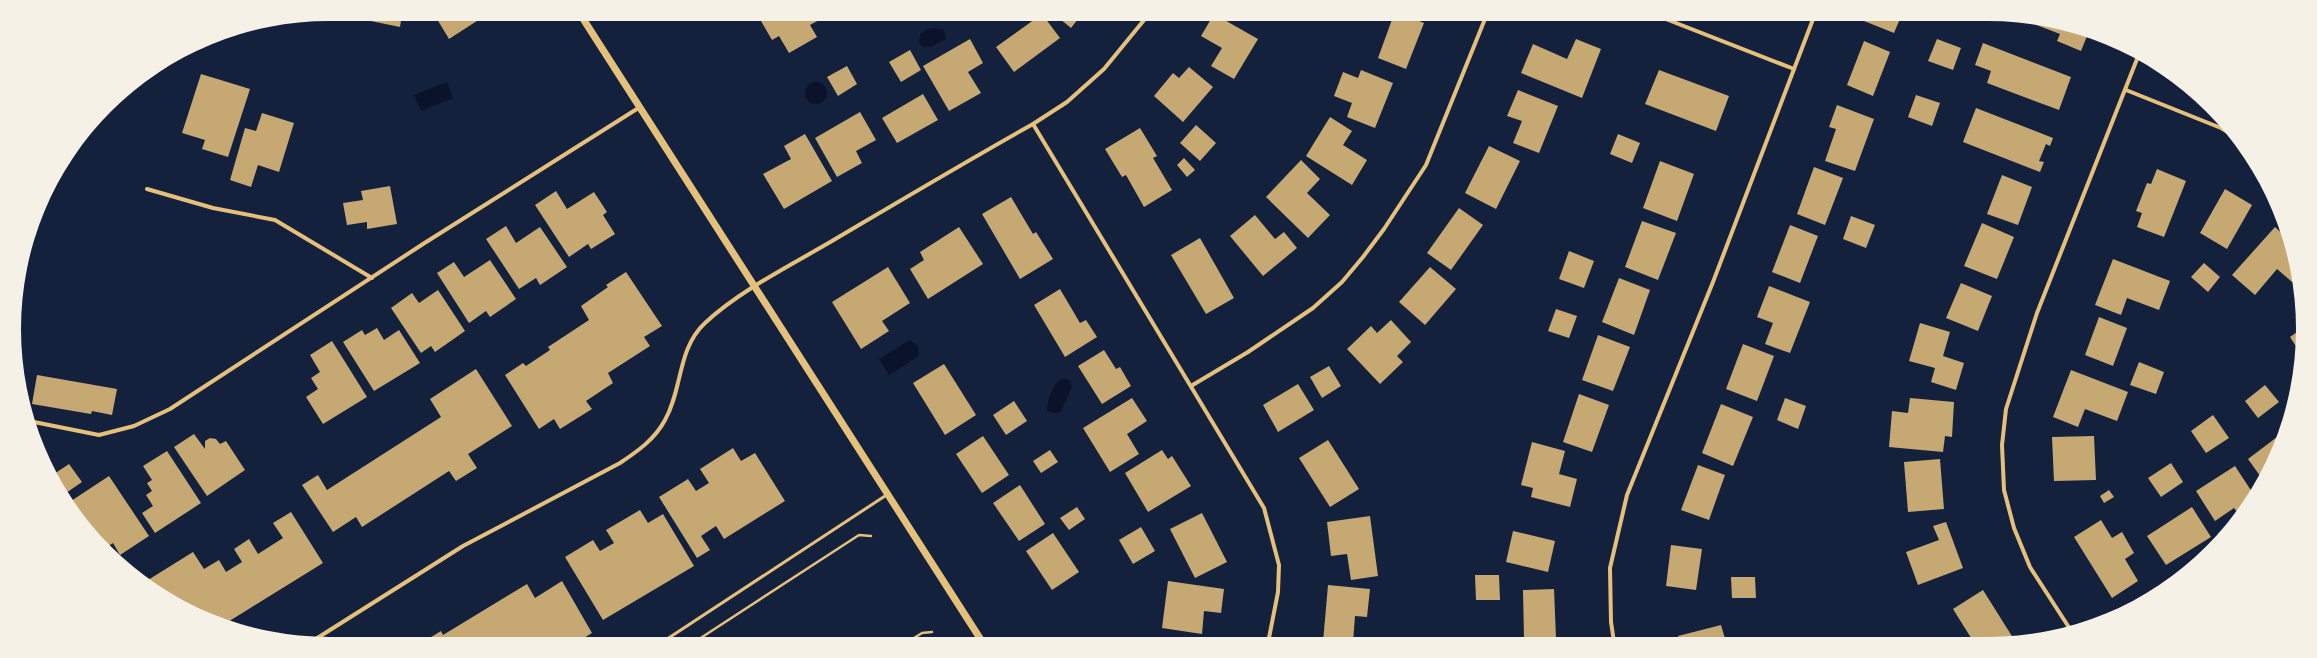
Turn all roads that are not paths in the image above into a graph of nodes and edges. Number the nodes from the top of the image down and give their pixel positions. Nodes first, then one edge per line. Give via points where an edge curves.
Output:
1 (585, 21) edge
2 (1143, 21) edge
3 (1484, 21) edge
4 (1671, 21) edge
5 (1812, 21) edge
6 (2137, 60) edge
7 (1794, 69) junction
8 (2126, 90) junction
9 (640, 106) junction
10 (1033, 124) junction
11 (2222, 129) edge
12 (147, 189) dead end
13 (372, 278) junction
14 (756, 287) junction
15 (1191, 386) junction
16 (35, 422) edge
17 (888, 494) junction
18 (2069, 627) edge
19 (319, 636) edge
20 (672, 637) edge
21 (979, 637) edge
22 (1269, 637) edge
23 (1613, 637) edge

1 - 9 street
2 - 10 street via 1104,69 1067,102
3 - 15 street via 1426,165 1363,257 1342,282 1313,308 1248,352
4 - 7 street
5 - 7 street
6 - 8 street
7 - 23 street via 1713,282 1627,495 1610,568
8 - 11 street
8 - 18 street via 2037,313 2006,410 2002,445 2004,490 2014,528 2030,567
9 - 13 street
9 - 14 street
10 - 14 street
10 - 15 street
12 - 13 street via 213,208 275,220
13 - 16 street via 170,409 134,426 99,435
14 - 17 street
14 - 19 street via 716,314 704,324 694,338 684,353 673,400 665,420 644,446 620,463 463,546
15 - 22 street via 1264,508 1279,565 1278,592
17 - 20 lane
17 - 21 street

